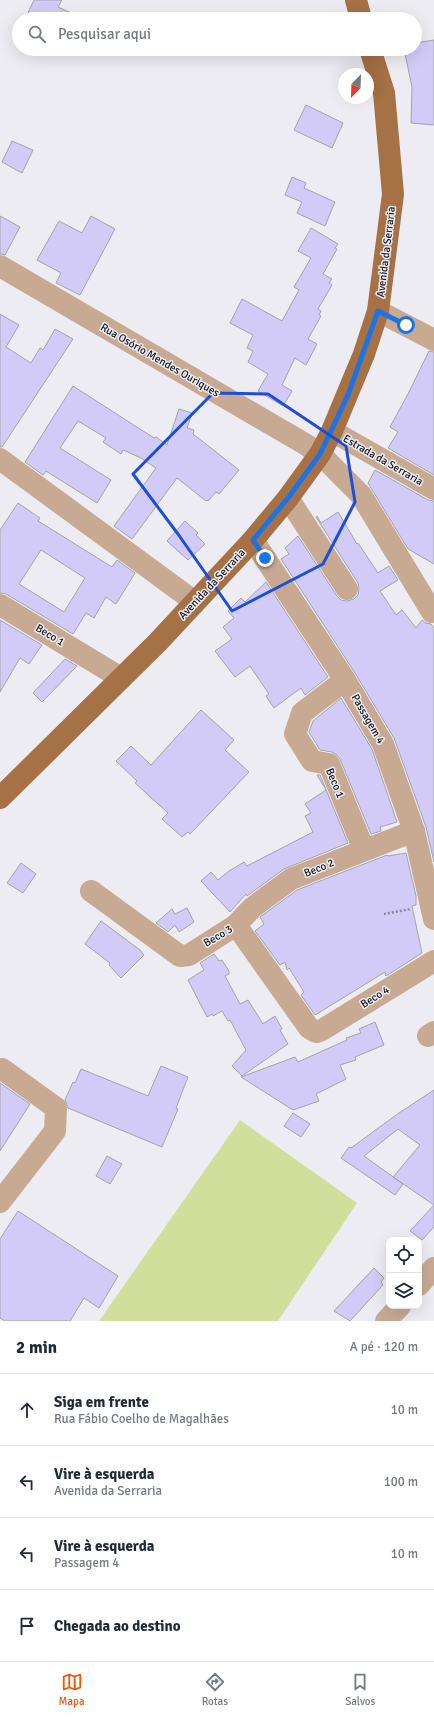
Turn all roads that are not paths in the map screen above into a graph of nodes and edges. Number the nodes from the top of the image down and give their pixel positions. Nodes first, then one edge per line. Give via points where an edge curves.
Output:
1 (356, 0) edge
2 (359, 12) edge
3 (372, 56) edge
4 (0, 266) edge
5 (378, 311) junction
6 (434, 340) edge
7 (332, 431) junction
8 (320, 454) junction
9 (0, 459) edge
10 (434, 488) edge
11 (288, 498) junction
12 (253, 540) junction
13 (347, 589) dead end
14 (195, 602) junction
15 (0, 605) edge
16 (432, 612) dead end
17 (121, 678) junction
18 (345, 680) junction
19 (4, 789) edge
20 (414, 831) junction
21 (364, 850) junction
22 (92, 891) dead end
23 (432, 912) edge
24 (236, 925) junction
25 (434, 961) edge
26 (316, 1032) joint
27 (2, 1069) dead end
28 (0, 1202) edge
29 (434, 1268) edge
30 (422, 1282) edge
31 (397, 1309) edge
32 (386, 1321) edge

1 - 2 main road
3 - 5 main road, Avenida da Serraria via 384,93 393,194
4 - 8 street, Rua Osório Mendes Ouriques
5 - 6 street
5 - 7 main road, Avenida da Serraria via 364,354
7 - 8 main road, Avenida da Serraria
7 - 10 street, Estrada da Serraria
8 - 11 main road, Avenida da Serraria
8 - 16 street, Rua Osório Mendes Ouriques via 361,495
9 - 14 street
11 - 12 main road, Avenida da Serraria
11 - 13 street
12 - 14 main road, Avenida da Serraria
12 - 18 street, Passagem 4
14 - 17 main road, Avenida da Serraria
15 - 17 street, Beco 1
17 - 19 main road, Avenida da Serraria
18 - 20 street, Passagem 4 via 383,744
18 - 21 street, Beco 1 via 302,713 295,734 312,761 329,764
20 - 21 street, Beco 2
20 - 23 street, Passagem 4
21 - 24 street, Beco 2 via 291,879 252,908
22 - 24 street, Beco 3 via 180,956 189,955
24 - 26 street, Beco 3 via 310,1028
25 - 26 street, Beco 4
27 - 28 street via 56,1108 55,1132
29 - 30 street
31 - 32 street

